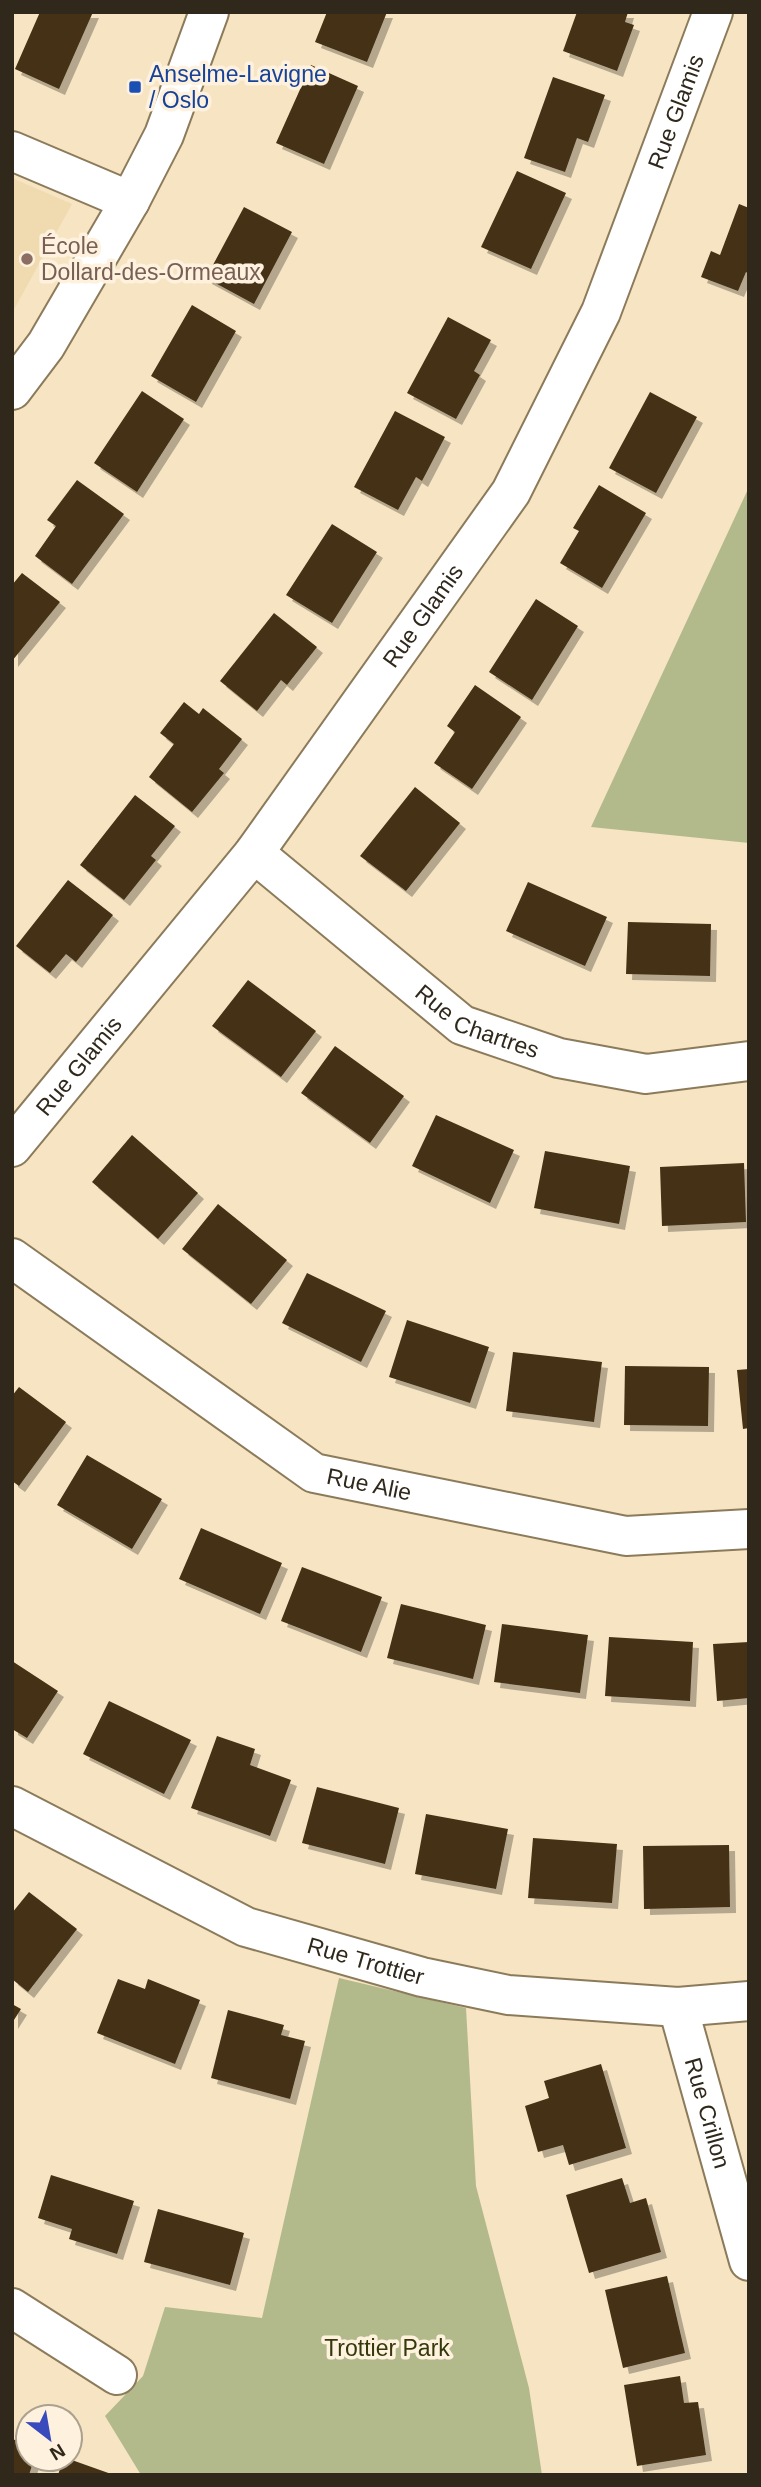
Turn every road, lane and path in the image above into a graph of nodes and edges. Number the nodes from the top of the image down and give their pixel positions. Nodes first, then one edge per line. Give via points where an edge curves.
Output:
1 (209, 12) edge
2 (713, 12) edge
3 (12, 151) edge
4 (130, 201) junction
5 (12, 390) edge
6 (254, 853) junction
7 (749, 1061) edge
8 (12, 1147) edge
9 (12, 1258) edge
10 (749, 1529) edge
11 (13, 1808) edge
12 (749, 2001) edge
13 (678, 2007) junction
14 (749, 2260) edge
15 (12, 2308) edge
16 (117, 2375) dead end

1 - 4 street via 164,135
2 - 6 street, Rue Glamis via 601,312 511,492
3 - 4 street
4 - 5 street via 46,345
6 - 7 street, Rue Chartres via 462,1025 559,1058 646,1074
6 - 8 street, Rue Glamis
9 - 10 street, Rue Alie via 314,1473 626,1536
11 - 13 street, Rue Trottier via 246,1927 422,1977 508,1995
12 - 13 street, Rue Trottier
13 - 14 street, Rue Crillon
15 - 16 street

